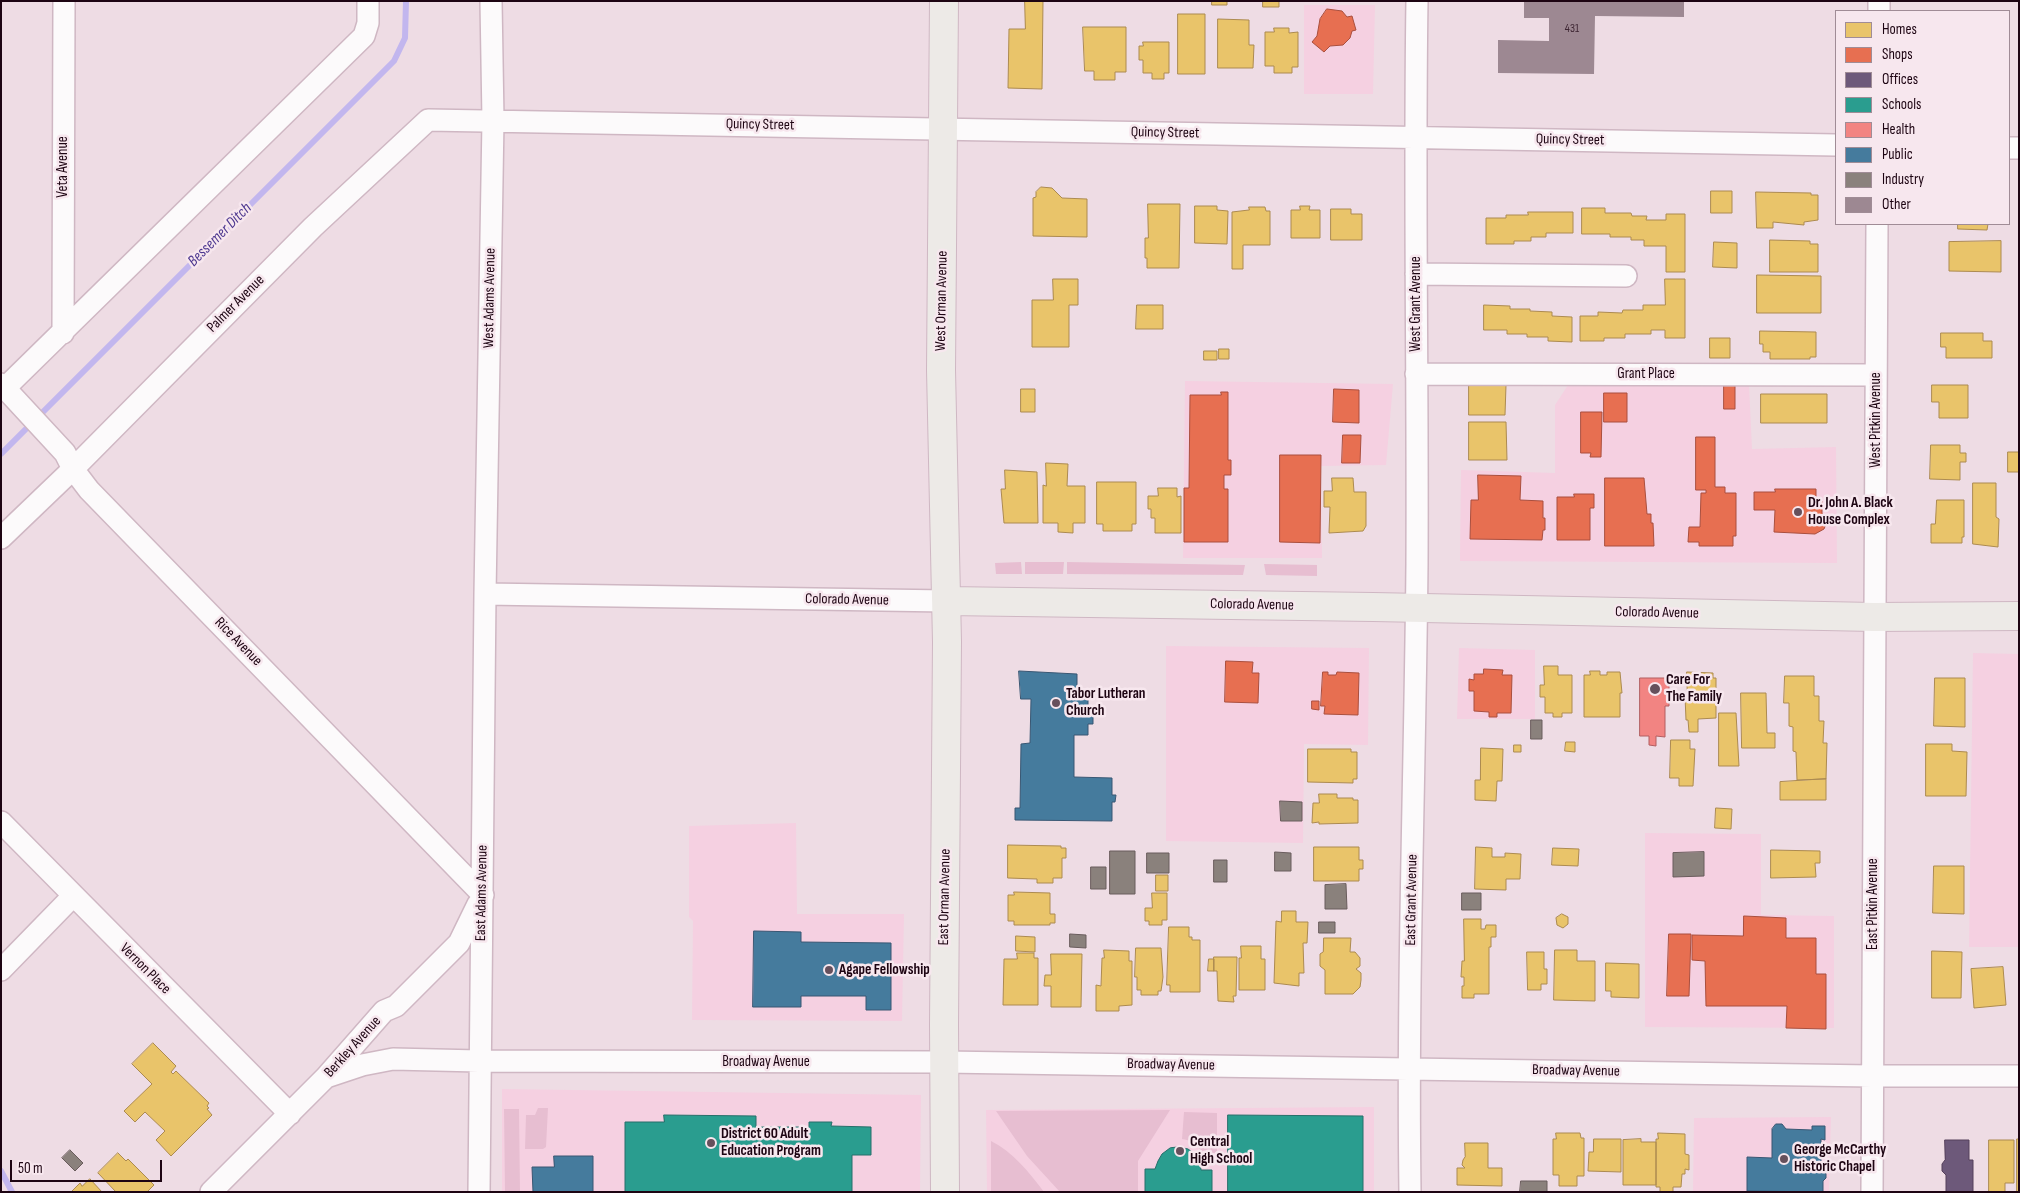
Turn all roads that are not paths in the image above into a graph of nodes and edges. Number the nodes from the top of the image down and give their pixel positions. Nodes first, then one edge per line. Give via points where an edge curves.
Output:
1 (64, 1) edge
2 (368, 1) edge
3 (491, 1) edge
4 (944, 1) edge
5 (1416, 1) edge
6 (493, 120) junction
7 (943, 129) junction
8 (1415, 137) junction
9 (1835, 145) edge
10 (1877, 225) edge
11 (1416, 274) junction
12 (1626, 276) dead end
13 (63, 333) junction
14 (1416, 374) junction
15 (1876, 375) junction
16 (3, 386) edge
17 (73, 468) junction
18 (1, 538) edge
19 (485, 594) junction
20 (947, 602) junction
21 (1416, 608) junction
22 (2019, 616) edge
23 (1874, 617) junction
24 (1, 822) edge
25 (482, 895) junction
26 (73, 896) junction
27 (1, 970) edge
28 (479, 1061) junction
29 (944, 1062) junction
30 (1409, 1068) junction
31 (1872, 1076) junction
32 (2019, 1076) edge
33 (326, 1077) junction
34 (290, 1114) junction
35 (211, 1192) edge
36 (479, 1192) edge
37 (945, 1192) edge
38 (1410, 1192) edge
39 (1872, 1192) edge

1 - 13 street, Veta Avenue
2 - 13 street via 364,36
3 - 6 street, West Adams Avenue
4 - 7 street, West Orman Avenue
5 - 8 street, West Grant Avenue
6 - 7 street, Quincy Street
6 - 17 street, Palmer Avenue via 428,120 313,227
6 - 19 street, West Adams Avenue
7 - 8 street, Quincy Street
7 - 20 street, West Orman Avenue via 941,370
8 - 9 street, Quincy Street
8 - 11 street, West Grant Avenue
10 - 15 street, West Pitkin Avenue
11 - 12 street
11 - 14 street, West Grant Avenue
13 - 16 street
14 - 15 street, Grant Place
14 - 21 street, West Grant Avenue
15 - 23 street, West Pitkin Avenue
16 - 17 street, Rice Avenue via 65,453
17 - 18 street, Palmer Avenue
17 - 25 street, Rice Avenue via 89,490
19 - 20 street, Colorado Avenue
19 - 25 street, East Adams Avenue
20 - 21 street, Colorado Avenue
20 - 29 street, East Orman Avenue
21 - 23 street, Colorado Avenue
21 - 30 street, East Grant Avenue
22 - 23 street, Colorado Avenue
23 - 31 street, East Pitkin Avenue
24 - 26 street, Vernon Place
25 - 28 street, East Adams Avenue
25 - 33 street, Berkley Avenue via 459,943 396,1006 384,1011
26 - 27 street
26 - 34 street, Vernon Place
28 - 29 street, Broadway Avenue
28 - 33 street, Broadway Avenue via 393,1059
28 - 36 street, East Adams Avenue
29 - 30 street, Broadway Avenue
29 - 37 street, East Orman Avenue
30 - 31 street, Broadway Avenue
30 - 38 street, East Grant Avenue
31 - 32 street, Broadway Avenue
31 - 39 street, East Pitkin Avenue
33 - 34 street, Berkley Avenue
34 - 35 street, Berkley Avenue

